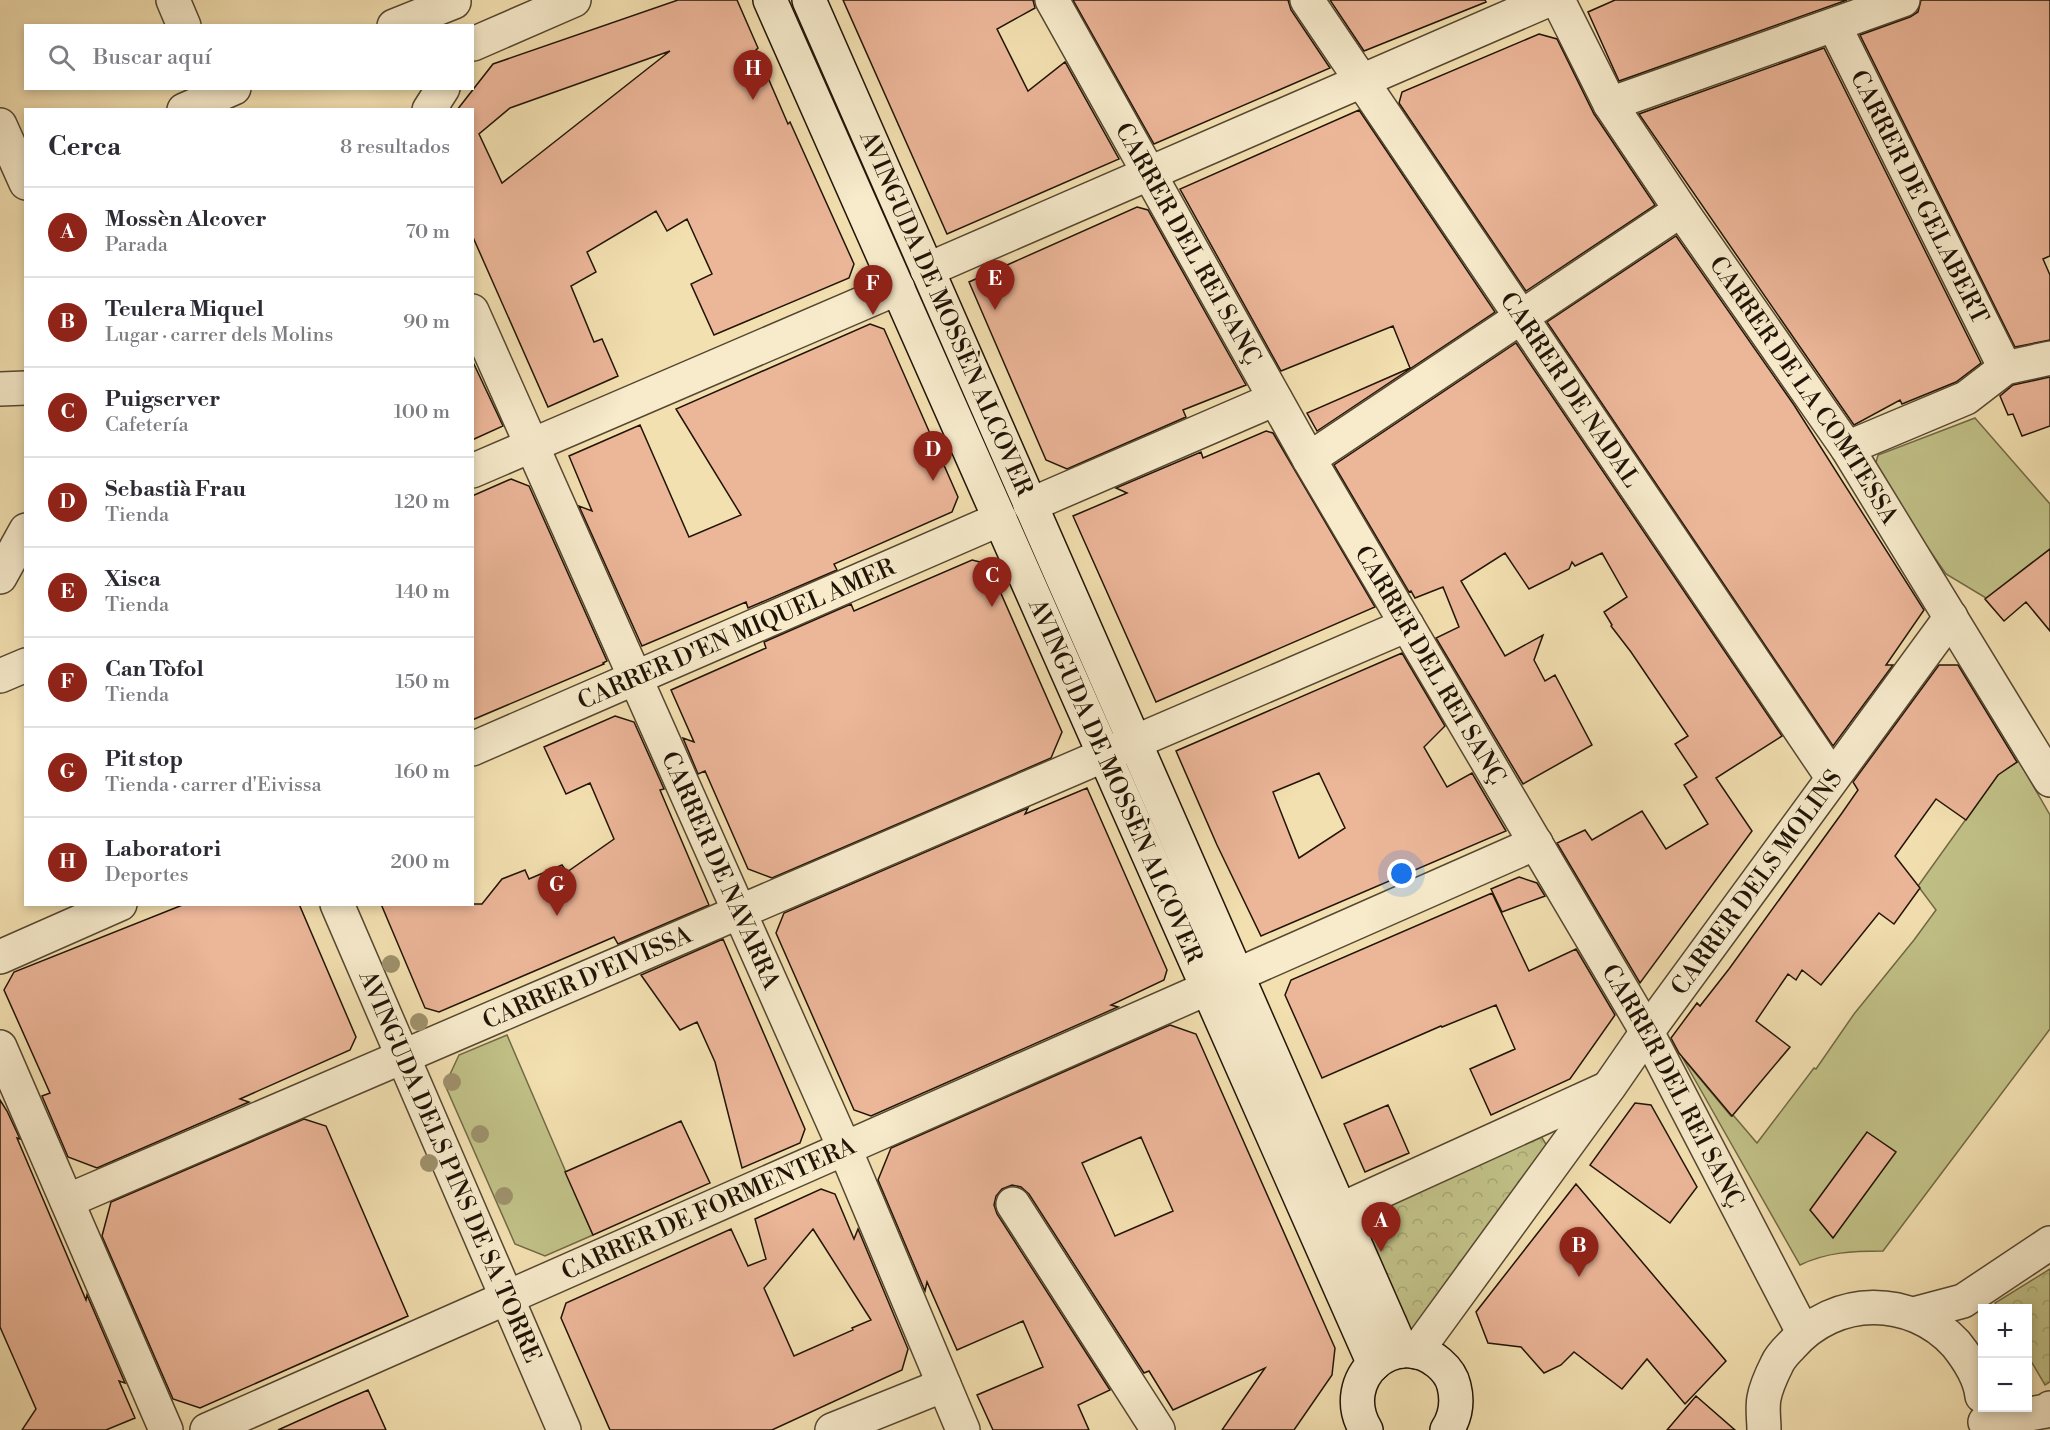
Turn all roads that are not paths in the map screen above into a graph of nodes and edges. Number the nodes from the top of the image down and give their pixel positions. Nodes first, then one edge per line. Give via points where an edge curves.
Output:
1 (173, 0) edge
2 (574, 0) edge
3 (770, 0) edge
4 (809, 0) edge
5 (1052, 0) edge
6 (1306, 0) edge
7 (1548, 0) edge
8 (1558, 0) edge
9 (1903, 0) edge
10 (459, 9) edge
11 (183, 24) edge
12 (402, 24) edge
13 (1834, 25) junction
14 (474, 44) edge
15 (1362, 81) junction
16 (442, 90) edge
17 (220, 96) edge
18 (1610, 104) junction
19 (189, 108) edge
20 (430, 108) edge
21 (0, 126) edge
22 (1150, 173) junction
23 (19, 182) edge
24 (1681, 210) junction
25 (927, 270) junction
26 (898, 288) junction
27 (474, 316) edge
28 (1521, 318) junction
29 (2050, 358) edge
30 (2005, 368) junction
31 (24, 388) edge
32 (0, 389) edge
33 (1275, 399) junction
34 (532, 446) junction
35 (1846, 448) junction
36 (1309, 459) junction
37 (474, 470) edge
38 (1030, 506) junction
39 (1000, 519) junction
40 (24, 534) edge
41 (0, 577) edge
42 (1952, 617) junction
43 (1407, 625) junction
44 (24, 665) edge
45 (0, 676) edge
46 (636, 678) junction
47 (1134, 741) junction
48 (474, 748) edge
49 (1104, 753) junction
50 (1832, 777) junction
51 (2050, 780) edge
52 (1536, 843) junction
53 (115, 906) edge
54 (338, 906) edge
55 (739, 911) junction
56 (0, 957) edge
57 (1222, 981) junction
58 (1647, 1032) junction
59 (0, 1047) edge
60 (403, 1056) junction
61 (1609, 1087) junction
62 (844, 1147) junction
63 (67, 1201) junction
64 (1013, 1204) dead end
65 (1340, 1210) junction
66 (2050, 1243) edge
67 (506, 1297) junction
68 (1914, 1314) junction
69 (1803, 1332) junction
70 (1397, 1355) junction
71 (944, 1385) junction
72 (2050, 1408) edge
73 (1984, 1414) edge
74 (1449, 1429) edge
75 (166, 1430) edge
76 (207, 1430) edge
77 (564, 1430) edge
78 (832, 1430) edge
79 (963, 1430) edge
80 (1158, 1430) edge
81 (1366, 1430) edge
82 (1764, 1430) edge

1 - 11 street
2 - 14 street
3 - 26 street, AVINGUDA DE MOSSÈN ALCOVER
4 - 25 street, AVINGUDA DE MOSSÈN ALCOVER
5 - 22 street, CARRER DEL REI SANÇ
6 - 15 street, CARRER DE NADAL
7 - 15 street
8 - 18 street, CARRER DE LA COMTESSA
9 - 13 street
10 - 12 street
13 - 18 street
13 - 30 street, CARRER DE GELABERT
15 - 22 street
15 - 28 street, CARRER DE NADAL
16 - 20 street
17 - 19 street
18 - 24 street, CARRER DE LA COMTESSA
21 - 23 street
22 - 25 street
22 - 33 street, CARRER DEL REI SANÇ
24 - 28 street
24 - 35 street, CARRER DE LA COMTESSA
25 - 38 street, AVINGUDA DE MOSSÈN ALCOVER
26 - 34 street
26 - 39 street, AVINGUDA DE MOSSÈN ALCOVER
27 - 34 street, CARRER DE NAVARRA
28 - 36 street
28 - 50 street, CARRER DE NADAL
29 - 30 street
30 - 35 street via 1966,398
31 - 32 street
33 - 36 street, CARRER DEL REI SANÇ
33 - 38 street
34 - 37 street
34 - 46 street, CARRER DE NAVARRA
35 - 42 street, CARRER DE LA COMTESSA
36 - 43 street, CARRER DEL REI SANÇ
38 - 47 street, AVINGUDA DE MOSSÈN ALCOVER
39 - 46 street, CARRER D'EN MIQUEL AMER
39 - 49 street, AVINGUDA DE MOSSÈN ALCOVER
40 - 41 street
42 - 50 street, CARRER DELS MOLINS
42 - 51 street, CARRER DE LA COMTESSA
43 - 47 street, CARRER D'EIVISSA
43 - 52 street, CARRER DEL REI SANÇ
44 - 45 street
46 - 48 street, CARRER D'EN MIQUEL AMER
46 - 55 street, CARRER DE NAVARRA
47 - 49 street, CARRER D'EIVISSA
47 - 57 street, AVINGUDA DE MOSSÈN ALCOVER
49 - 55 street, CARRER D'EIVISSA
49 - 57 street, AVINGUDA DE MOSSÈN ALCOVER
50 - 58 street, CARRER DELS MOLINS
52 - 57 street, CARRER DE FORMENTERA
52 - 58 street, CARRER DEL REI SANÇ
53 - 56 street
54 - 60 street, AVINGUDA DELS PINS DE SA TORRE
55 - 60 street, CARRER D'EIVISSA
55 - 62 street, CARRER DE NAVARRA
57 - 62 street, CARRER DE FORMENTERA
57 - 65 street, AVINGUDA DE MOSSÈN ALCOVER
57 - 70 street, AVINGUDA DE MOSSÈN ALCOVER
58 - 61 street, CARRER DELS MOLINS
58 - 69 street, CARRER DEL REI SANÇ
59 - 63 street
60 - 63 street, CARRER D'EIVISSA
60 - 67 street, AVINGUDA DELS PINS DE SA TORRE
61 - 65 street
61 - 70 street, CARRER DELS MOLINS
62 - 67 street, CARRER DE FORMENTERA
62 - 71 street, CARRER DE NAVARRA
63 - 75 street
64 - 80 street
65 - 70 street, AVINGUDA DE MOSSÈN ALCOVER
66 - 68 street via 1962,1301
67 - 76 street, CARRER DE FORMENTERA
67 - 77 street, AVINGUDA DELS PINS DE SA TORRE
68 - 69 street via 1885,1307 1856,1308 1828,1316
68 - 73 street via 1944,1331 1967,1357 1982,1388
69 - 82 street via 1778,1362 1764,1397
70 - 74 street via 1432,1357 1444,1367 1457,1397
70 - 81 street, CARRER DELS MOLINS via 1366,1371 1359,1385 1359,1415
71 - 78 street
71 - 79 street, CARRER DE NAVARRA
72 - 73 street

